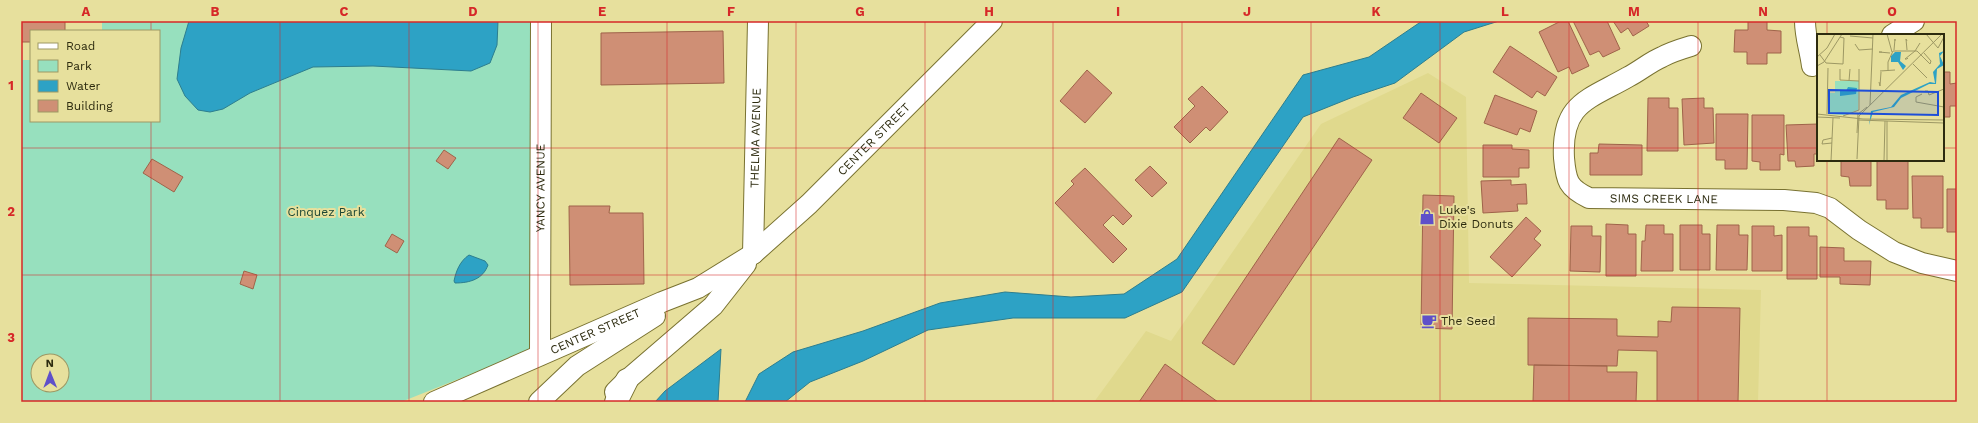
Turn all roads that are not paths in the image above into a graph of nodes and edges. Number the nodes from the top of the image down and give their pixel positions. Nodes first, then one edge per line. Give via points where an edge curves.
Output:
1 (541, 21) edge
2 (758, 21) edge
3 (992, 21) edge
4 (1805, 21) edge
5 (1914, 21) edge
6 (1894, 34) edge
7 (1691, 46) dead end
8 (1817, 64) edge
9 (753, 254) junction
10 (1957, 271) edge
11 (698, 288) junction
12 (540, 356) junction
13 (626, 380) junction
14 (434, 402) edge
15 (539, 402) edge
16 (606, 402) edge
17 (616, 402) edge

1 - 12 street, YANCY AVENUE
2 - 9 street, THELMA AVENUE
3 - 9 street, CENTER STREET via 809,204
4 - 8 street via 1805,38 1812,66
5 - 6 street
7 - 10 street, SIMS CREEK LANE via 1662,57 1628,78 1592,95 1579,105 1568,124 1564,153 1566,178 1576,192 1589,198 1784,200 1816,203 1840,214 1859,230 1894,252 1928,265
9 - 11 street, CENTER STREET
9 - 13 street, CENTER STREET via 713,306
11 - 12 street, CENTER STREET
11 - 15 street via 577,366
12 - 14 street, CENTER STREET
13 - 16 street, CENTER STREET
13 - 17 main road

